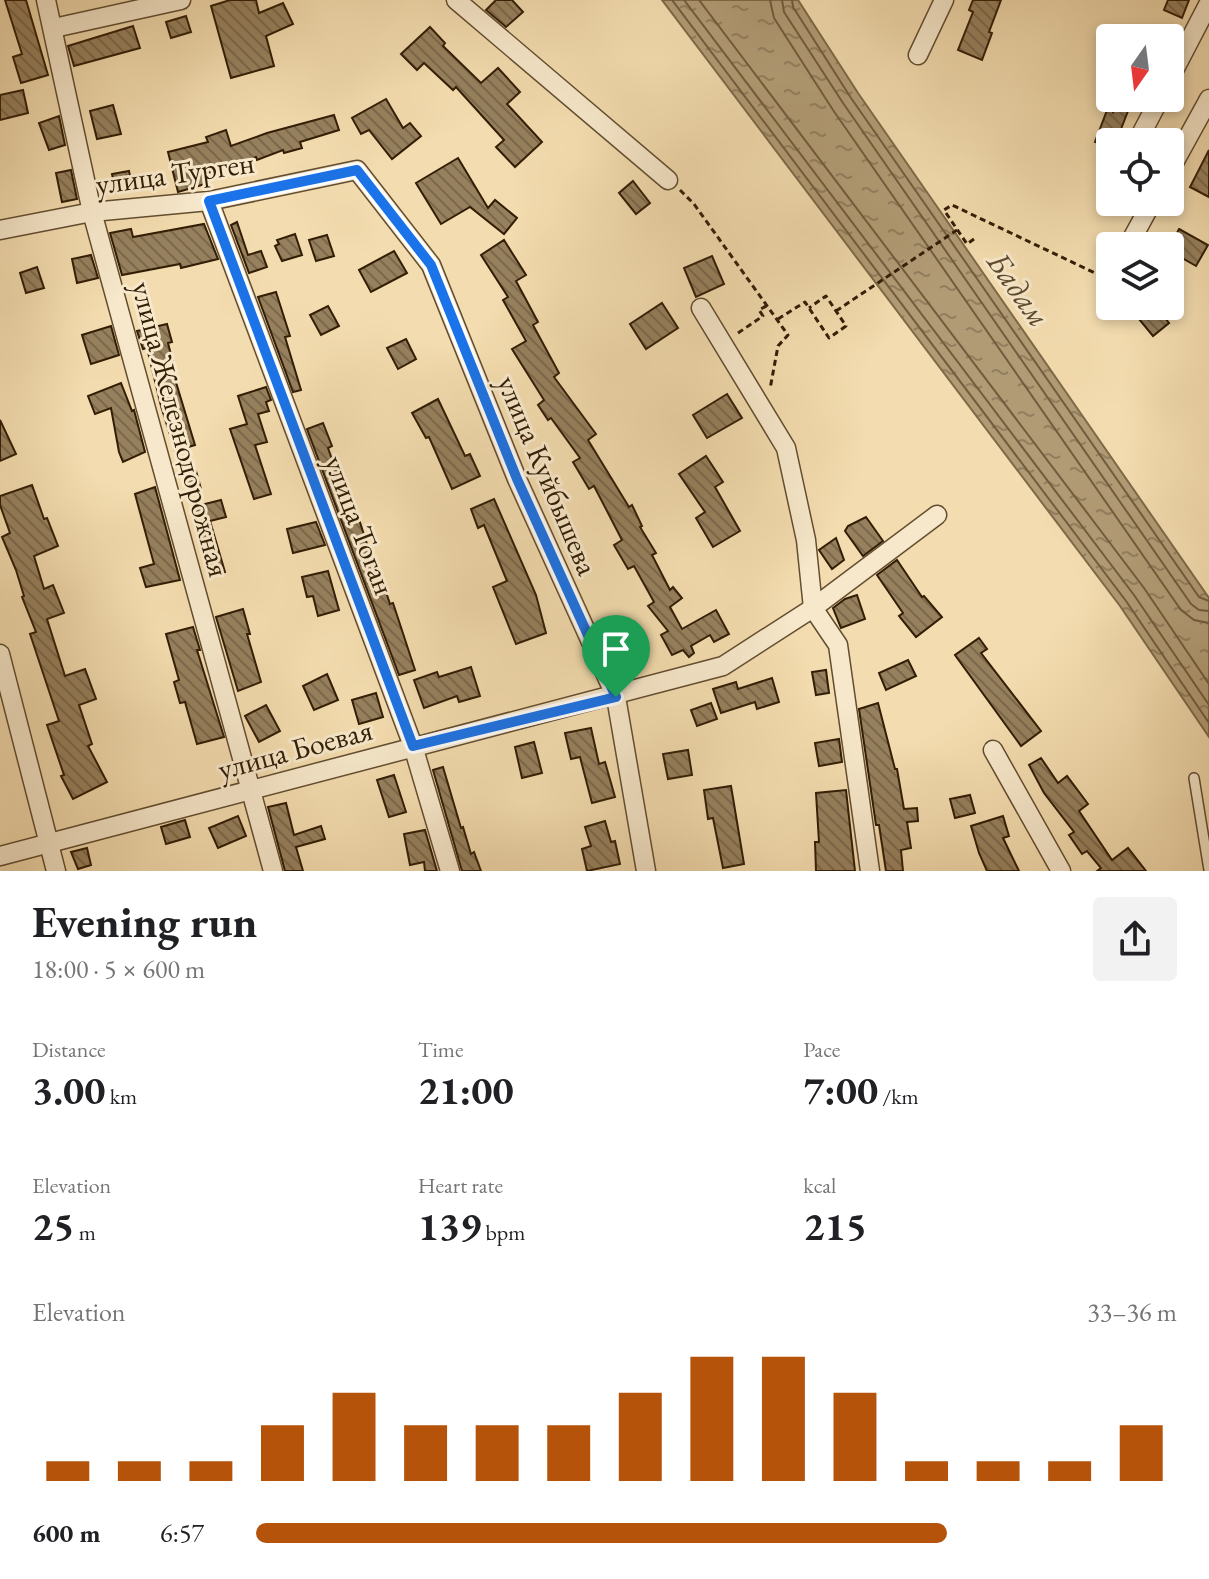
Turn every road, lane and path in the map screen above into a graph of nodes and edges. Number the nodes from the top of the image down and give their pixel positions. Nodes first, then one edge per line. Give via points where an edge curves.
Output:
1 (46, 0) edge
2 (181, 0) edge
3 (456, 0) edge
4 (944, 0) edge
5 (1209, 3) edge
6 (54, 28) junction
7 (1184, 51) edge
8 (918, 55) dead end
9 (1209, 99) edge
10 (1184, 145) edge
11 (357, 170) joint
12 (668, 180) joint
13 (209, 201) junction
14 (92, 212) junction
15 (0, 230) edge
16 (957, 230) junction
17 (974, 239) dead end
18 (1096, 272) edge
19 (768, 305) junction
20 (701, 308) dead end
21 (809, 308) junction
22 (836, 311) junction
23 (778, 320) junction
24 (723, 343) junction
25 (763, 411) junction
26 (937, 515) dead end
27 (813, 608) junction
28 (0, 654) edge
29 (616, 697) junction
30 (413, 746) junction
31 (993, 750) dead end
32 (1194, 778) dead end
33 (251, 790) junction
34 (49, 845) junction
35 (0, 856) edge
36 (1209, 870) edge
37 (56, 871) edge
38 (273, 871) edge
39 (450, 871) edge
40 (646, 871) edge
41 (870, 871) edge
42 (1061, 871) edge

1 - 6 street, улица Железнодорожная
2 - 6 street
3 - 12 street
4 - 8 street
5 - 7 street
6 - 14 street, улица Железнодорожная
9 - 10 street
11 - 13 street, улица Турген
11 - 29 street, улица Куйбышева via 431,265 517,479
12 - 19 path via 694,204
13 - 14 street, улица Турген
13 - 30 street, улица Тоган
14 - 15 street, улица Турген
14 - 33 street, улица Железнодорожная
16 - 17 path via 967,244
16 - 18 path via 944,210 952,205
16 - 22 path
19 - 23 path
19 - 24 path via 759,310 763,316
20 - 24 street
21 - 22 path via 826,296
21 - 22 path via 829,338 846,326
21 - 23 path via 805,302
23 - 25 path via 788,335 778,346
24 - 25 street
25 - 27 street via 786,448 806,540
26 - 27 street, улица Боевая
27 - 29 street, улица Боевая via 723,666
27 - 41 street via 838,645
28 - 34 street
29 - 30 street, улица Боевая
29 - 40 street, улица Куйбышева
30 - 33 street, улица Боевая
30 - 39 street, улица Тоган
31 - 42 street
32 - 36 lane
33 - 34 street, улица Боевая
33 - 38 street, улица Железнодорожная
34 - 35 street, улица Боевая
34 - 37 street

